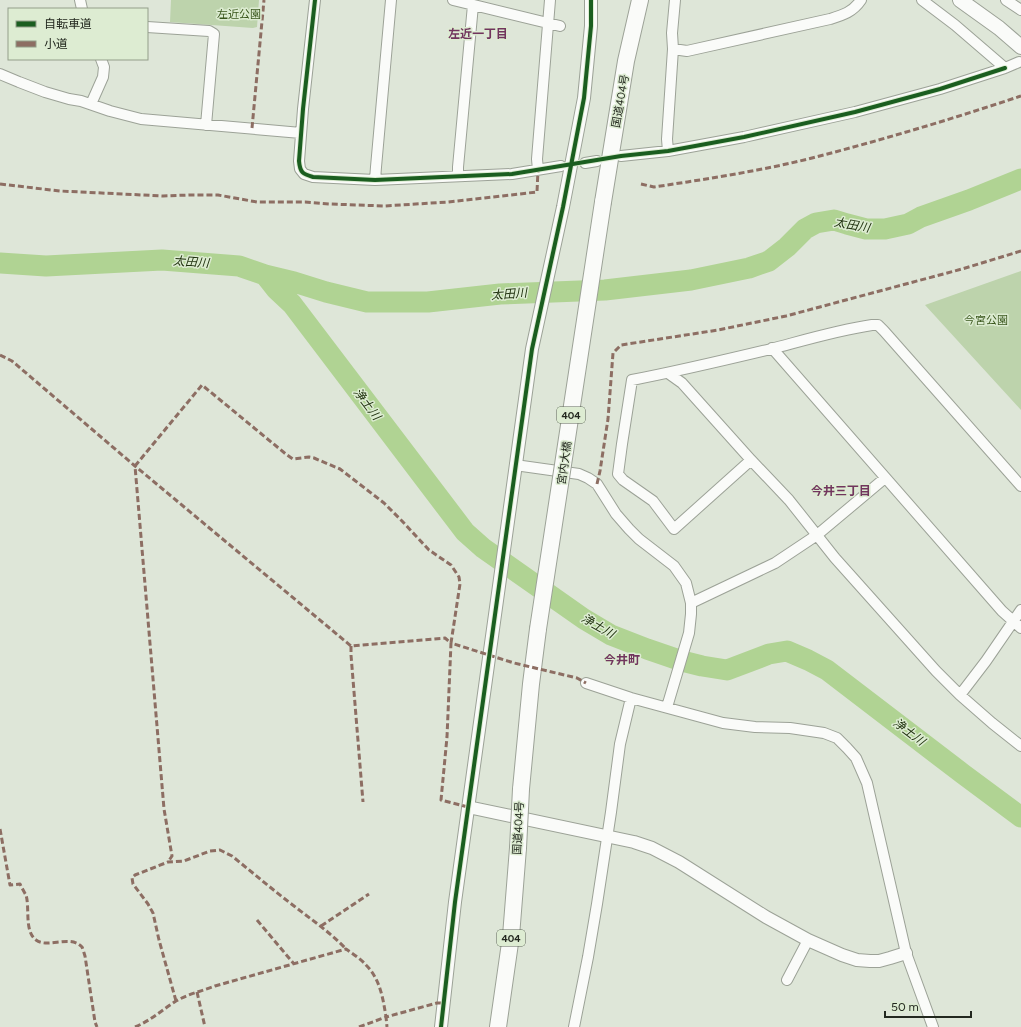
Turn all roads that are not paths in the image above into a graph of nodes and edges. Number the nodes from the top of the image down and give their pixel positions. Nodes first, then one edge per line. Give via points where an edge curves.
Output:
1 (315, 0) edge
2 (391, 0) edge
3 (453, 0) edge
4 (550, 0) edge
5 (591, 0) edge
6 (640, 0) edge
7 (675, 0) edge
8 (861, 0) edge
9 (922, 0) edge
10 (960, 0) edge
11 (1006, 0) edge
12 (473, 5) junction
13 (1021, 10) edge
14 (548, 23) junction
15 (560, 26) dead end
16 (148, 27) edge
17 (1021, 47) edge
18 (673, 49) junction
19 (101, 60) edge
20 (1019, 62) dead end
21 (1005, 68) junction
22 (0, 74) edge
23 (91, 104) junction
24 (206, 125) junction
25 (301, 133) junction
26 (668, 151) junction
27 (621, 156) dead end
28 (597, 161) dead end
29 (585, 162) dead end
30 (561, 166) dead end
31 (538, 170) junction
32 (458, 176) junction
33 (376, 180) junction
34 (603, 202) joint
35 (772, 348) junction
36 (668, 373) junction
37 (751, 460) junction
38 (515, 465) junction
39 (885, 478) junction
40 (1021, 486) edge
41 (816, 535) junction
42 (691, 603) junction
43 (1021, 610) edge
44 (1013, 621) junction
45 (1021, 628) edge
46 (538, 629) joint
47 (586, 683) dead end
48 (960, 695) junction
49 (631, 698) junction
50 (668, 707) junction
51 (1021, 746) edge
52 (468, 807) junction
53 (608, 836) junction
54 (808, 940) junction
55 (906, 953) junction
56 (787, 980) dead end
57 (441, 1027) edge
58 (498, 1027) edge
59 (574, 1027) edge
60 (933, 1027) edge

1 - 25 street
2 - 33 street
3 - 12 street
4 - 14 street
5 - 38 street via 584,98 532,348
6 - 34 highway, 国道404号 / 404 via 626,61
7 - 18 street
8 - 18 street via 844,15 830,19 687,51
9 - 21 street
10 - 17 main road
11 - 13 street
12 - 14 street
12 - 32 street
14 - 15 street
14 - 31 street
16 - 24 street via 209,31 214,34
18 - 26 street
19 - 23 street via 103,77
20 - 21 street
21 - 26 street via 855,112
22 - 23 street via 45,92
23 - 24 street via 141,119
24 - 25 street
25 - 33 street via 299,161 304,174 313,178
26 - 27 street
28 - 29 street
30 - 31 street
31 - 32 street via 512,174
32 - 33 street
34 - 46 highway, 宮内大橋 / 404, bridge
35 - 36 street
35 - 39 street
35 - 40 street via 862,326 878,325
36 - 37 street via 682,383
36 - 37 street via 632,380 618,474 623,480 653,501 674,529
37 - 41 street via 789,500
38 - 42 street via 579,474 596,484 629,529 674,566 686,584
38 - 52 street
39 - 41 street
39 - 44 street
41 - 42 street via 774,563
41 - 48 street via 920,654
42 - 50 street via 689,633
43 - 44 street
44 - 45 street
44 - 48 street
46 - 58 highway, 国道404号 / 404, bridge via 520,789 511,936
47 - 49 street
48 - 51 street
49 - 50 street
49 - 53 street via 620,744
50 - 55 street via 723,723 824,733 837,738 847,748 856,758 867,783
52 - 53 street
52 - 57 street
53 - 54 street via 652,848 680,862 766,917
53 - 59 street
54 - 55 street via 857,960 879,961
54 - 56 street
55 - 60 street

